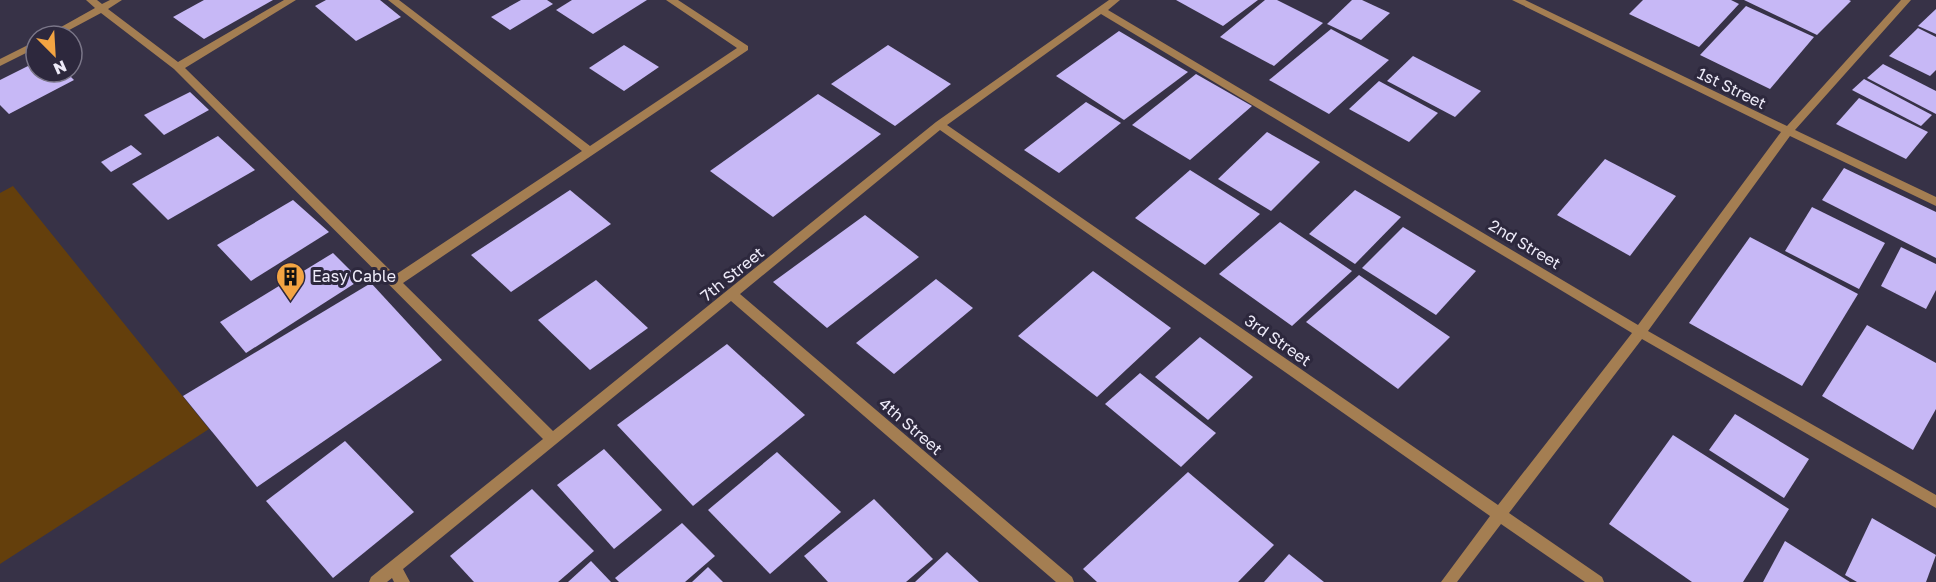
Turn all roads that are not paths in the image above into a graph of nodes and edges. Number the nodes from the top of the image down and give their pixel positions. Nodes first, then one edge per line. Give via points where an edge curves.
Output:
1 (91, 0) edge
2 (117, 0) edge
3 (291, 0) edge
4 (393, 0) edge
5 (671, 0) edge
6 (1115, 0) edge
7 (1516, 0) edge
8 (1906, 0) edge
9 (103, 8) junction
10 (1101, 10) junction
11 (73, 24) edge
12 (24, 50) edge
13 (0, 63) edge
14 (178, 67) junction
15 (940, 125) junction
16 (1786, 132) junction
17 (590, 152) junction
18 (1936, 202) edge
19 (396, 281) junction
20 (732, 295) junction
21 (1640, 332) junction
22 (553, 440) junction
23 (1936, 502) edge
24 (1499, 514) junction
25 (393, 568) junction
26 (376, 582) edge
27 (403, 582) edge
28 (1067, 582) edge
29 (1448, 582) edge
30 (1597, 582) edge

1 - 9 street
2 - 9 street
3 - 14 street
4 - 17 street
5 - 17 street via 744,48
6 - 10 street, 7th Street
7 - 16 street, 1st Street
8 - 16 street
9 - 11 street
9 - 14 street
10 - 15 street, 7th Street
10 - 21 street, 2nd Street
12 - 13 street
14 - 19 street
15 - 20 street, 7th Street
15 - 24 street, 3rd Street
16 - 18 street, 1st Street
16 - 21 street
17 - 19 street
19 - 22 street
20 - 22 street, 7th Street
20 - 28 street, 4th Street
21 - 23 street, 2nd Street
21 - 24 street
22 - 25 street, 7th Street
24 - 29 street
24 - 30 street, 3rd Street
25 - 26 street, 7th Street
25 - 27 street

